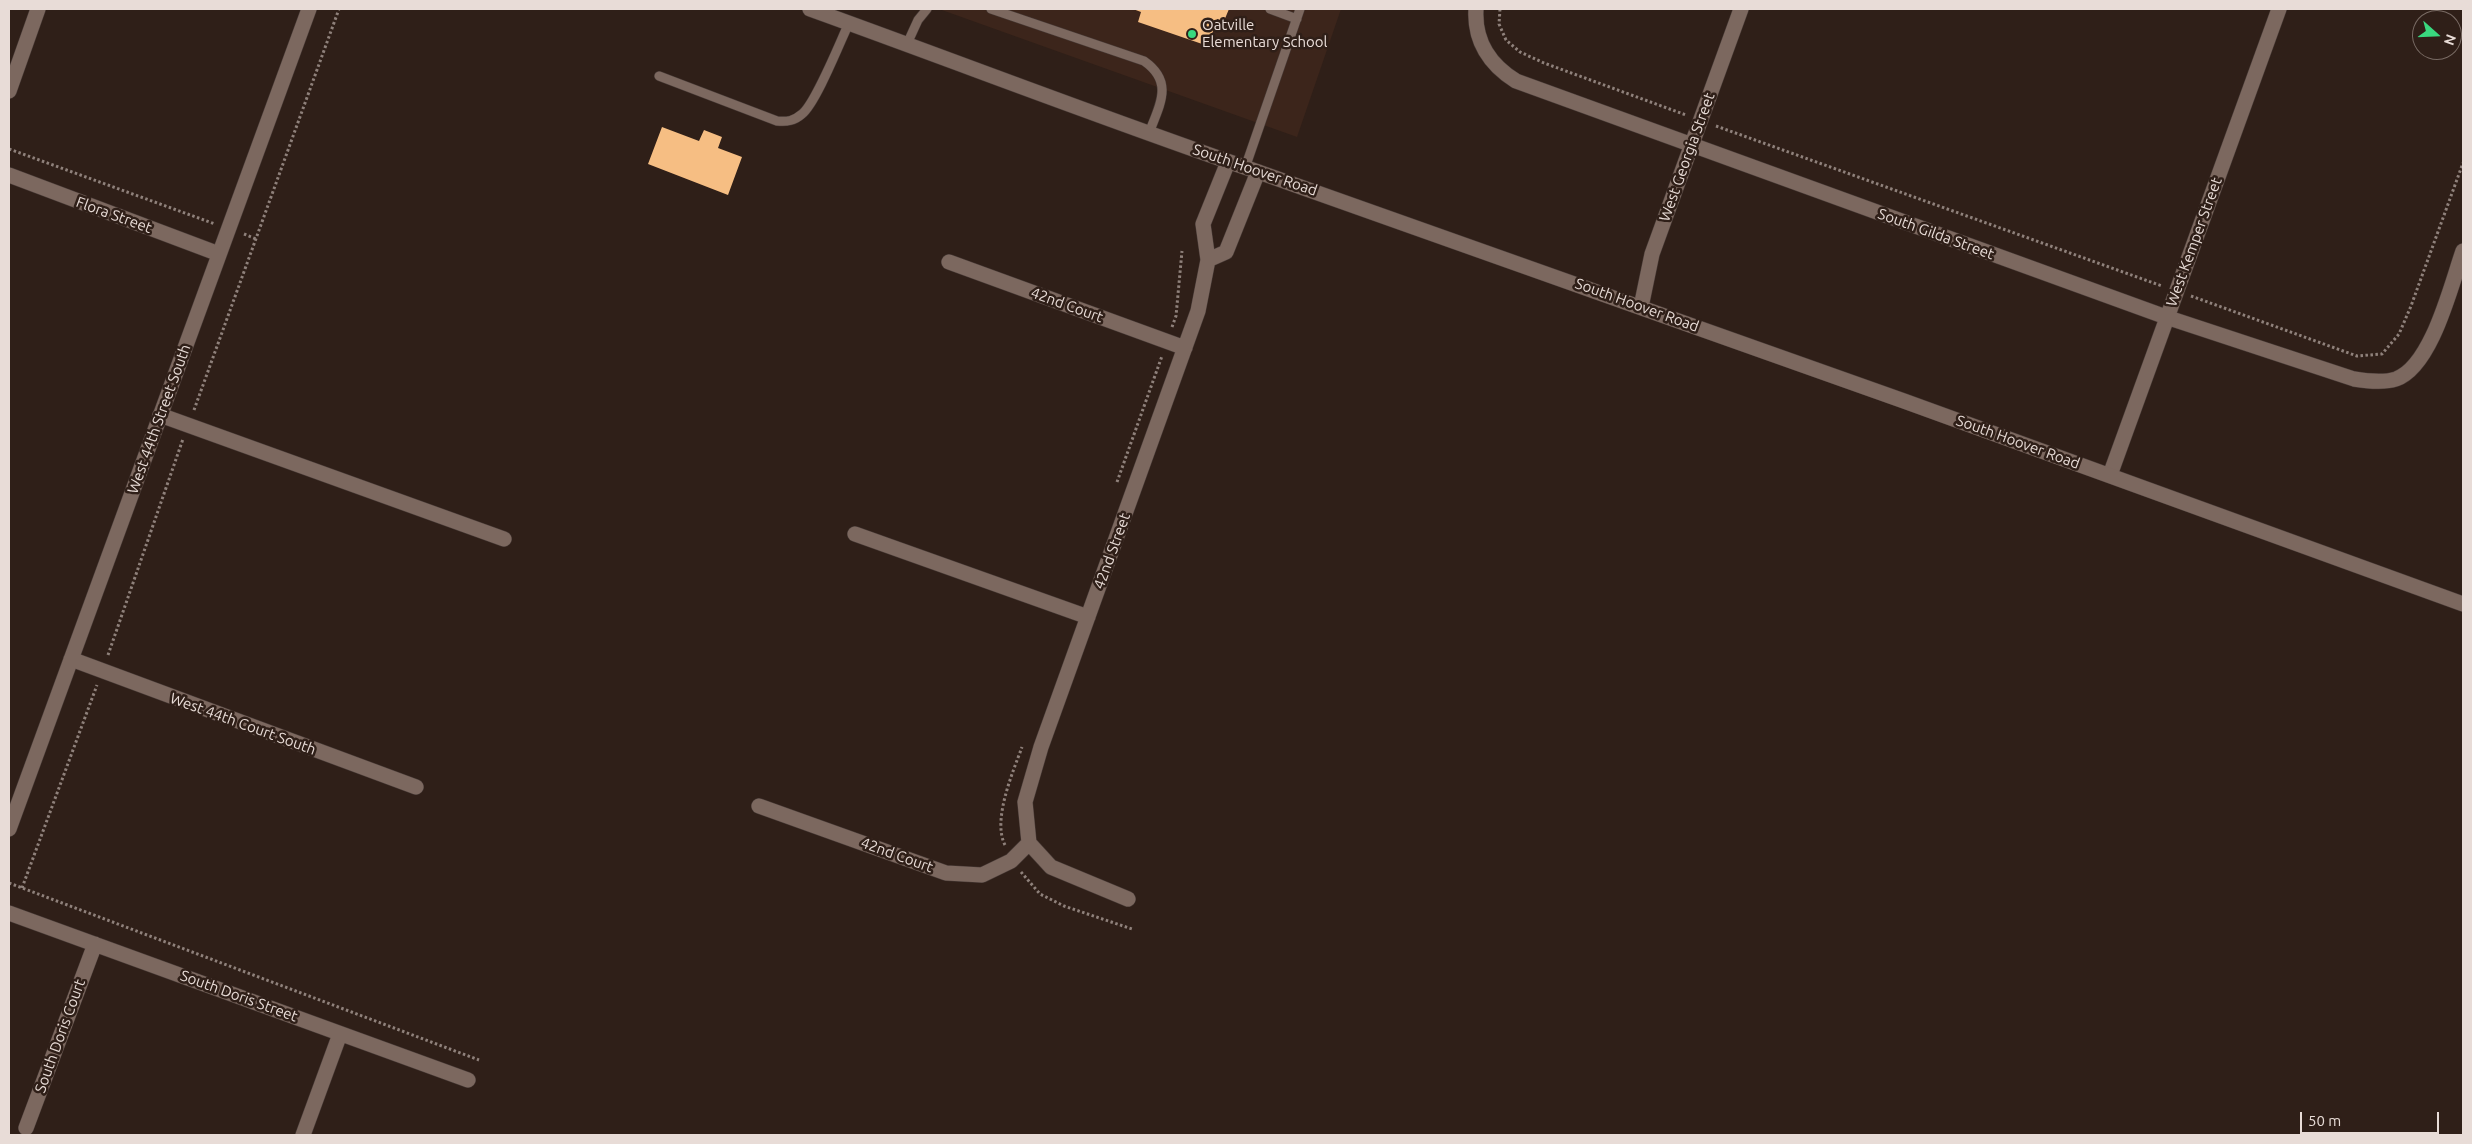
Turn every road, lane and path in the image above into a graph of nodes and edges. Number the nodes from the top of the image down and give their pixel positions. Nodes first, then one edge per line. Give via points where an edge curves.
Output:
1 (38, 9) edge
2 (309, 9) edge
3 (339, 9) edge
4 (810, 9) edge
5 (927, 9) edge
6 (991, 9) edge
7 (1270, 9) edge
8 (1300, 9) edge
9 (1476, 9) edge
10 (1500, 9) edge
11 (1741, 9) edge
12 (2279, 9) edge
13 (1297, 19) junction
14 (849, 23) junction
15 (907, 44) junction
16 (659, 76) dead end
17 (9, 91) edge
18 (1701, 120) junction
19 (1149, 133) junction
20 (1691, 146) junction
21 (9, 149) edge
22 (1228, 162) junction
23 (2463, 163) edge
24 (1251, 170) junction
25 (9, 176) edge
26 (228, 229) junction
27 (256, 239) junction
28 (2463, 251) edge
29 (219, 254) junction
30 (1208, 260) junction
31 (949, 262) dead end
32 (2177, 291) junction
33 (1641, 306) junction
34 (2166, 317) junction
35 (1185, 348) junction
36 (160, 415) junction
37 (188, 424) junction
38 (2110, 475) junction
39 (855, 534) dead end
40 (504, 538) dead end
41 (2463, 604) edge
42 (1088, 617) junction
43 (71, 659) junction
44 (102, 672) junction
45 (416, 787) dead end
46 (759, 806) dead end
47 (9, 829) edge
48 (1029, 843) junction
49 (9, 883) edge
50 (22, 888) junction
51 (1128, 899) dead end
52 (9, 913) edge
53 (94, 944) junction
54 (340, 1034) junction
55 (479, 1060) dead end
56 (468, 1080) dead end
57 (26, 1128) dead end
58 (303, 1135) edge

1 - 17 street
2 - 26 street, West 44th Street South
3 - 27 path
4 - 14 street, South Hoover Road
5 - 15 lane
6 - 19 lane via 1144,62 1154,69 1163,87
7 - 13 lane
8 - 13 lane
9 - 20 street, South Gilda Street via 1480,41 1488,56 1502,72 1516,81
10 - 18 path via 1499,24 1506,40 1520,52 1544,64
11 - 18 street, West Georgia Street
12 - 32 street, West Kemper Street
13 - 24 lane
14 - 15 street, South Hoover Road
14 - 16 lane via 804,114 789,122
15 - 19 street, South Hoover Road
18 - 20 street, West Georgia Street
18 - 32 path
19 - 22 street, South Hoover Road
20 - 33 street, West Georgia Street via 1652,254
20 - 34 street, South Gilda Street
21 - 26 path
22 - 24 street, South Hoover Road
22 - 30 street, 42nd Street via 1203,224
23 - 32 path via 2411,306 2399,334 2382,354 2357,356
24 - 30 street via 1226,252
24 - 33 street, South Hoover Road
25 - 29 street, Flora Street
26 - 27 path
26 - 29 street, West 44th Street South
27 - 37 path
28 - 34 street, South Gilda Street via 2430,343 2422,358 2396,379 2354,379
29 - 36 street, West 44th Street South
30 - 35 street, 42nd Street via 1198,312
31 - 35 street, 42nd Court
32 - 34 street, West Kemper Street
33 - 38 street, South Hoover Road
34 - 38 street, West Kemper Street
35 - 42 street, 42nd Street
36 - 37 street
36 - 43 street, West 44th Street South
37 - 40 street
37 - 44 path
38 - 41 street, South Hoover Road
39 - 42 street
42 - 48 street, 42nd Street via 1041,747 1025,802
43 - 44 street, West 44th Court South
43 - 47 street, West 44th Street South
44 - 45 street, West 44th Court South
44 - 50 path
46 - 48 street, 42nd Court via 946,873 982,875 1011,861
48 - 51 street via 1052,867
49 - 50 path
50 - 55 path
52 - 53 street, South Doris Street
53 - 54 street, South Doris Street
53 - 57 street, South Doris Court
54 - 56 street, South Doris Street
54 - 58 street

